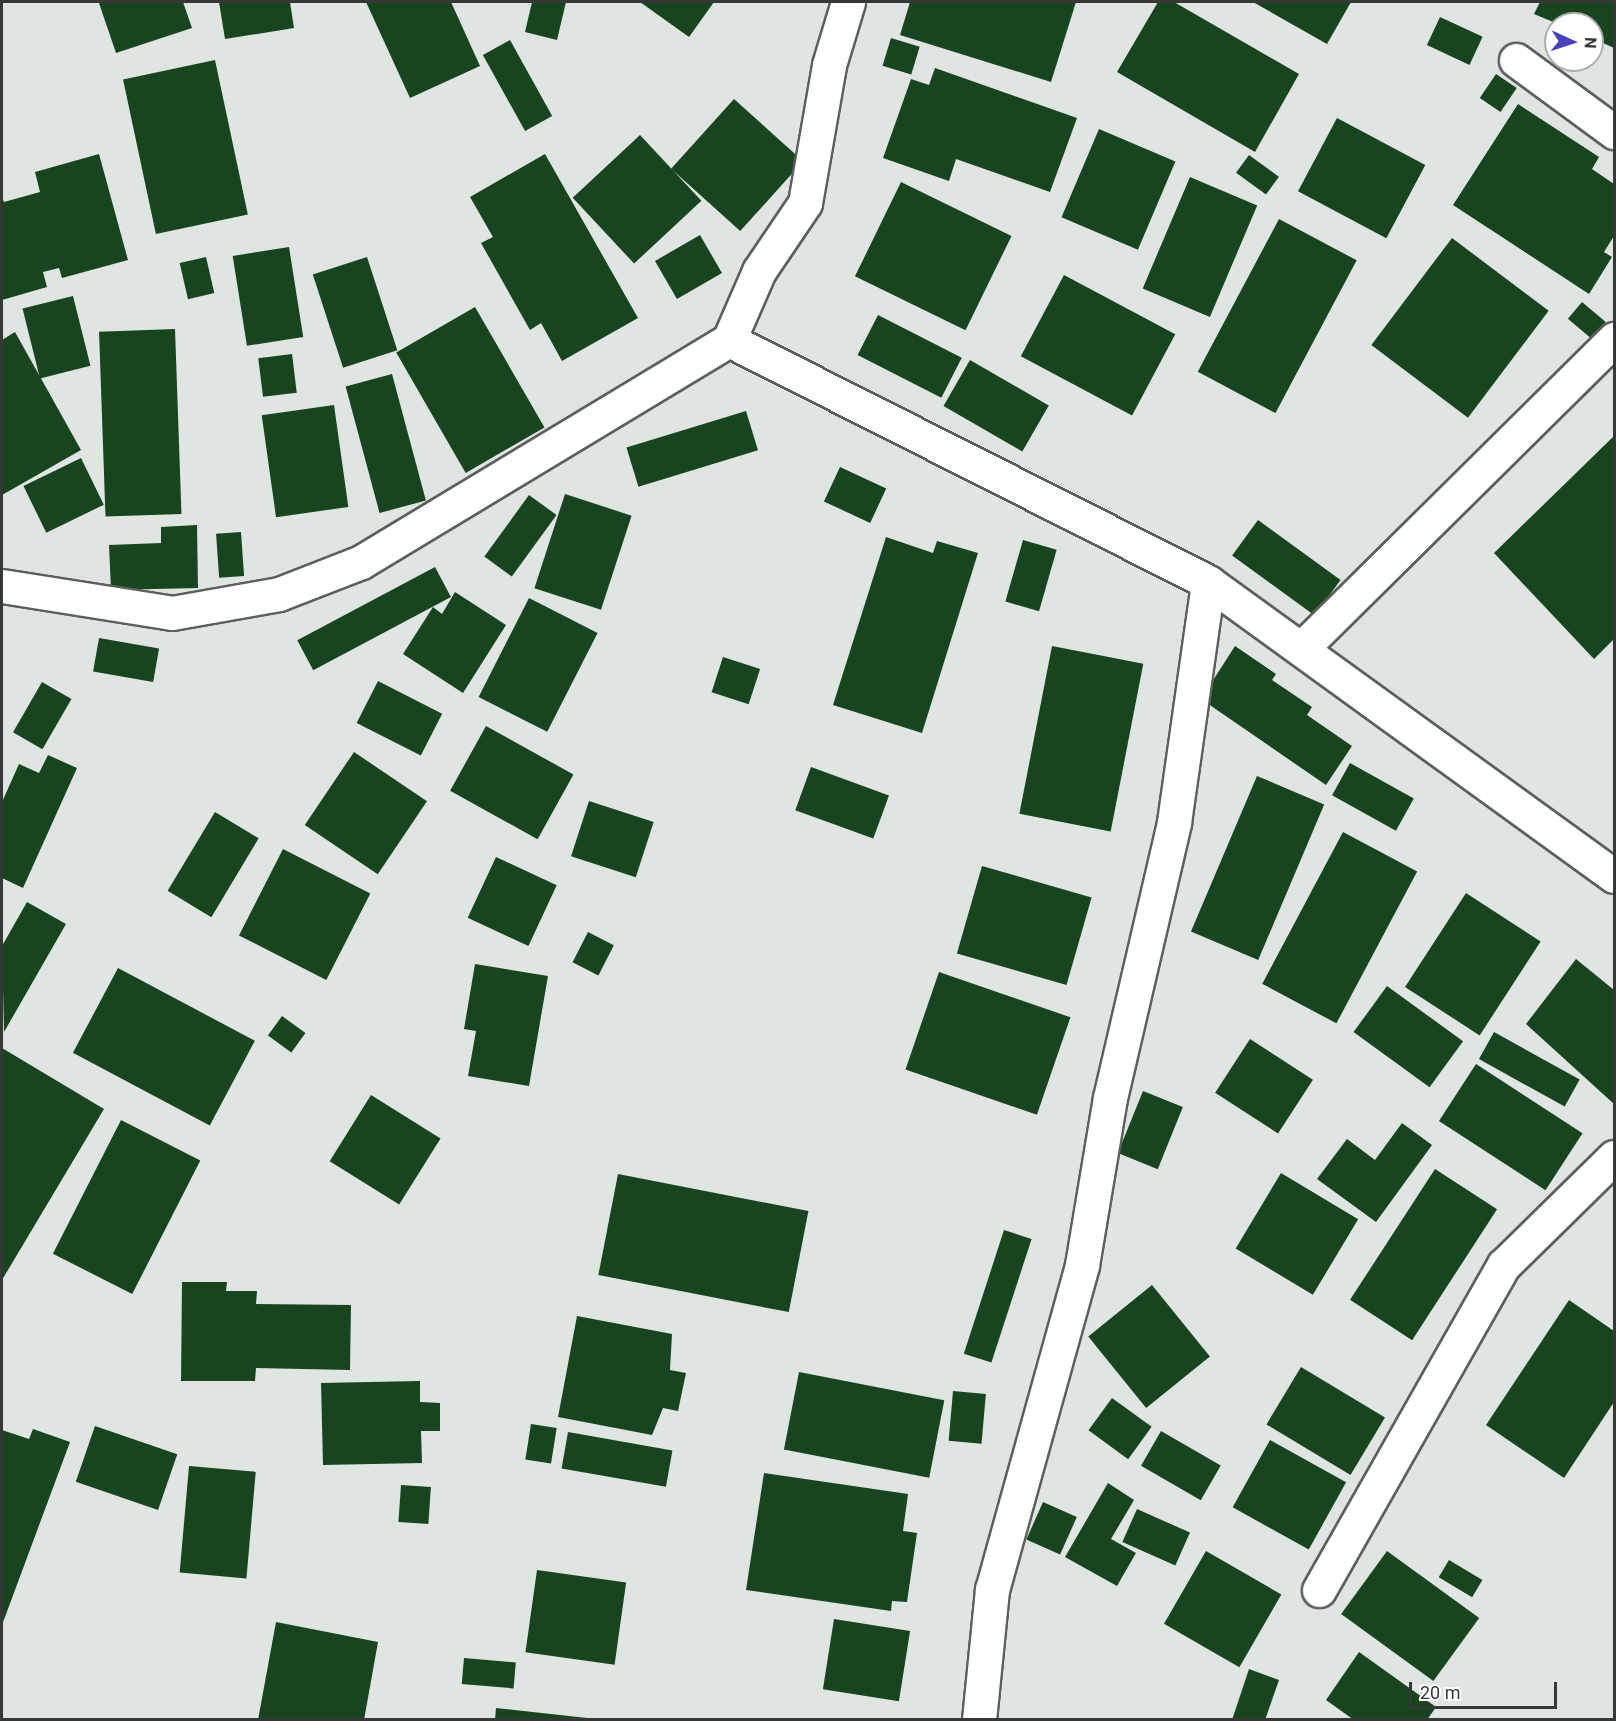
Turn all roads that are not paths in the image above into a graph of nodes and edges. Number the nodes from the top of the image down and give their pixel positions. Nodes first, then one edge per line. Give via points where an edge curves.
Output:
1 (848, 2) edge
2 (1516, 60) dead end
3 (1614, 132) edge
4 (1614, 339) edge
5 (729, 340) junction
6 (1208, 582) junction
7 (2, 586) edge
8 (1301, 649) junction
9 (1614, 876) edge
10 (1614, 1157) edge
11 (1319, 1590) dead end
12 (980, 1719) edge

1 - 5 street via 829,65 805,203 759,272
2 - 3 street
4 - 8 street
5 - 6 street
5 - 7 street via 361,562 279,594 172,614
6 - 8 street
6 - 12 street via 1174,822 1110,1098 1082,1265 992,1590
8 - 9 street
10 - 11 street via 1504,1265

